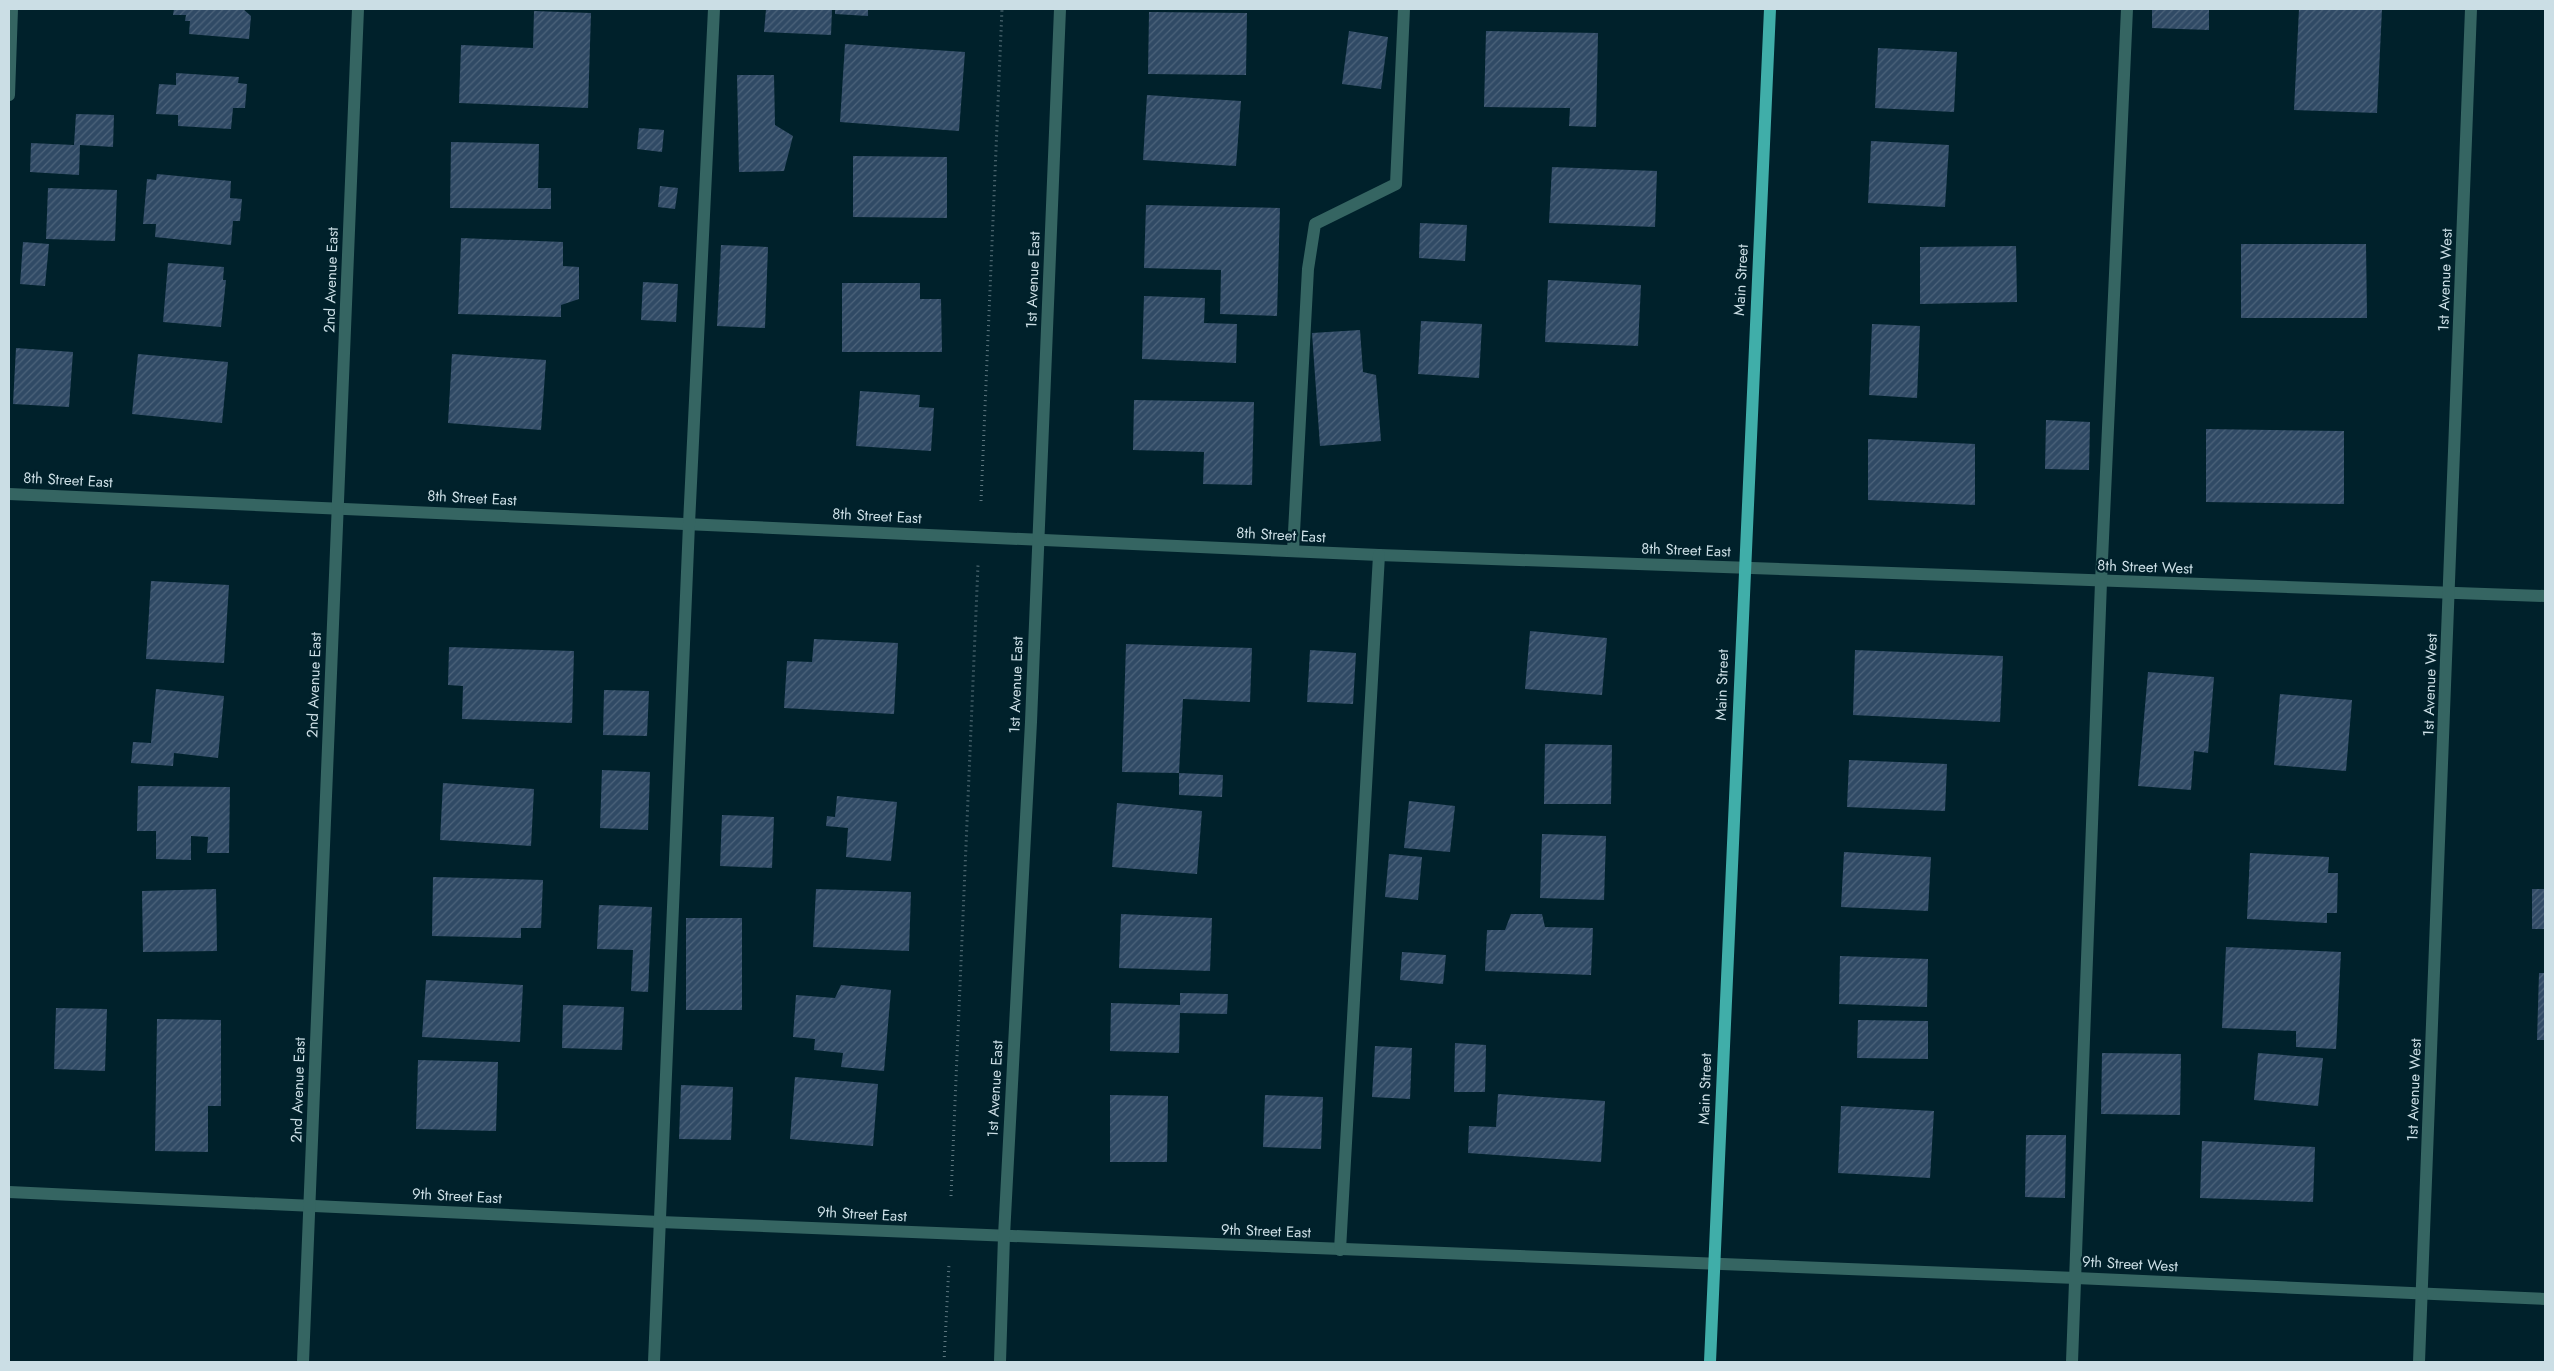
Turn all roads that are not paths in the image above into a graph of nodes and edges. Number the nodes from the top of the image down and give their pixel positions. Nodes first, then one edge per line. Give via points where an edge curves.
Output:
1 (12, 9) edge
2 (358, 9) edge
3 (714, 9) edge
4 (1060, 9) edge
5 (1404, 9) edge
6 (1770, 9) edge
7 (2127, 9) edge
8 (2471, 9) edge
9 (9, 95) edge
10 (9, 494) edge
11 (337, 508) junction
12 (689, 524) junction
13 (1038, 540) junction
14 (1293, 551) junction
15 (1379, 555) junction
16 (1744, 569) junction
17 (2101, 582) junction
18 (2450, 593) junction
19 (2545, 596) edge
20 (9, 1192) edge
21 (309, 1206) junction
22 (660, 1222) junction
23 (1004, 1236) junction
24 (1340, 1250) junction
25 (1713, 1264) junction
26 (2076, 1278) junction
27 (2422, 1294) junction
28 (2545, 1299) edge
29 (303, 1362) edge
30 (654, 1362) edge
31 (1000, 1362) edge
32 (1710, 1362) edge
33 (2072, 1362) edge
34 (2419, 1362) edge

1 - 9 street
2 - 11 street, 2nd Avenue East
3 - 12 street
4 - 13 street, 1st Avenue East
5 - 14 street via 1396,184 1315,224 1308,270
6 - 16 main road, Main Street
7 - 17 street
8 - 18 street, 1st Avenue West
10 - 11 street, 8th Street East
11 - 12 street, 8th Street East
11 - 21 street, 2nd Avenue East
12 - 13 street, 8th Street East
12 - 22 street
13 - 14 street, 8th Street East
13 - 23 street, 1st Avenue East
14 - 15 street, 8th Street East
15 - 16 street, 8th Street East
15 - 24 street
16 - 17 street, 8th Street West
16 - 25 main road, Main Street
17 - 18 street, 8th Street West
17 - 26 street
18 - 19 street, 8th Street West
18 - 27 street, 1st Avenue West
20 - 21 street, 9th Street East
21 - 22 street, 9th Street East
21 - 29 street, 2nd Avenue East
22 - 23 street, 9th Street East
22 - 30 street
23 - 24 street, 9th Street East
23 - 31 street, 1st Avenue East
24 - 25 street, 9th Street East
25 - 26 street, 9th Street West
25 - 32 main road, Main Street
26 - 27 street, 9th Street West
26 - 33 street
27 - 28 street, 9th Street West
27 - 34 street, 1st Avenue West

